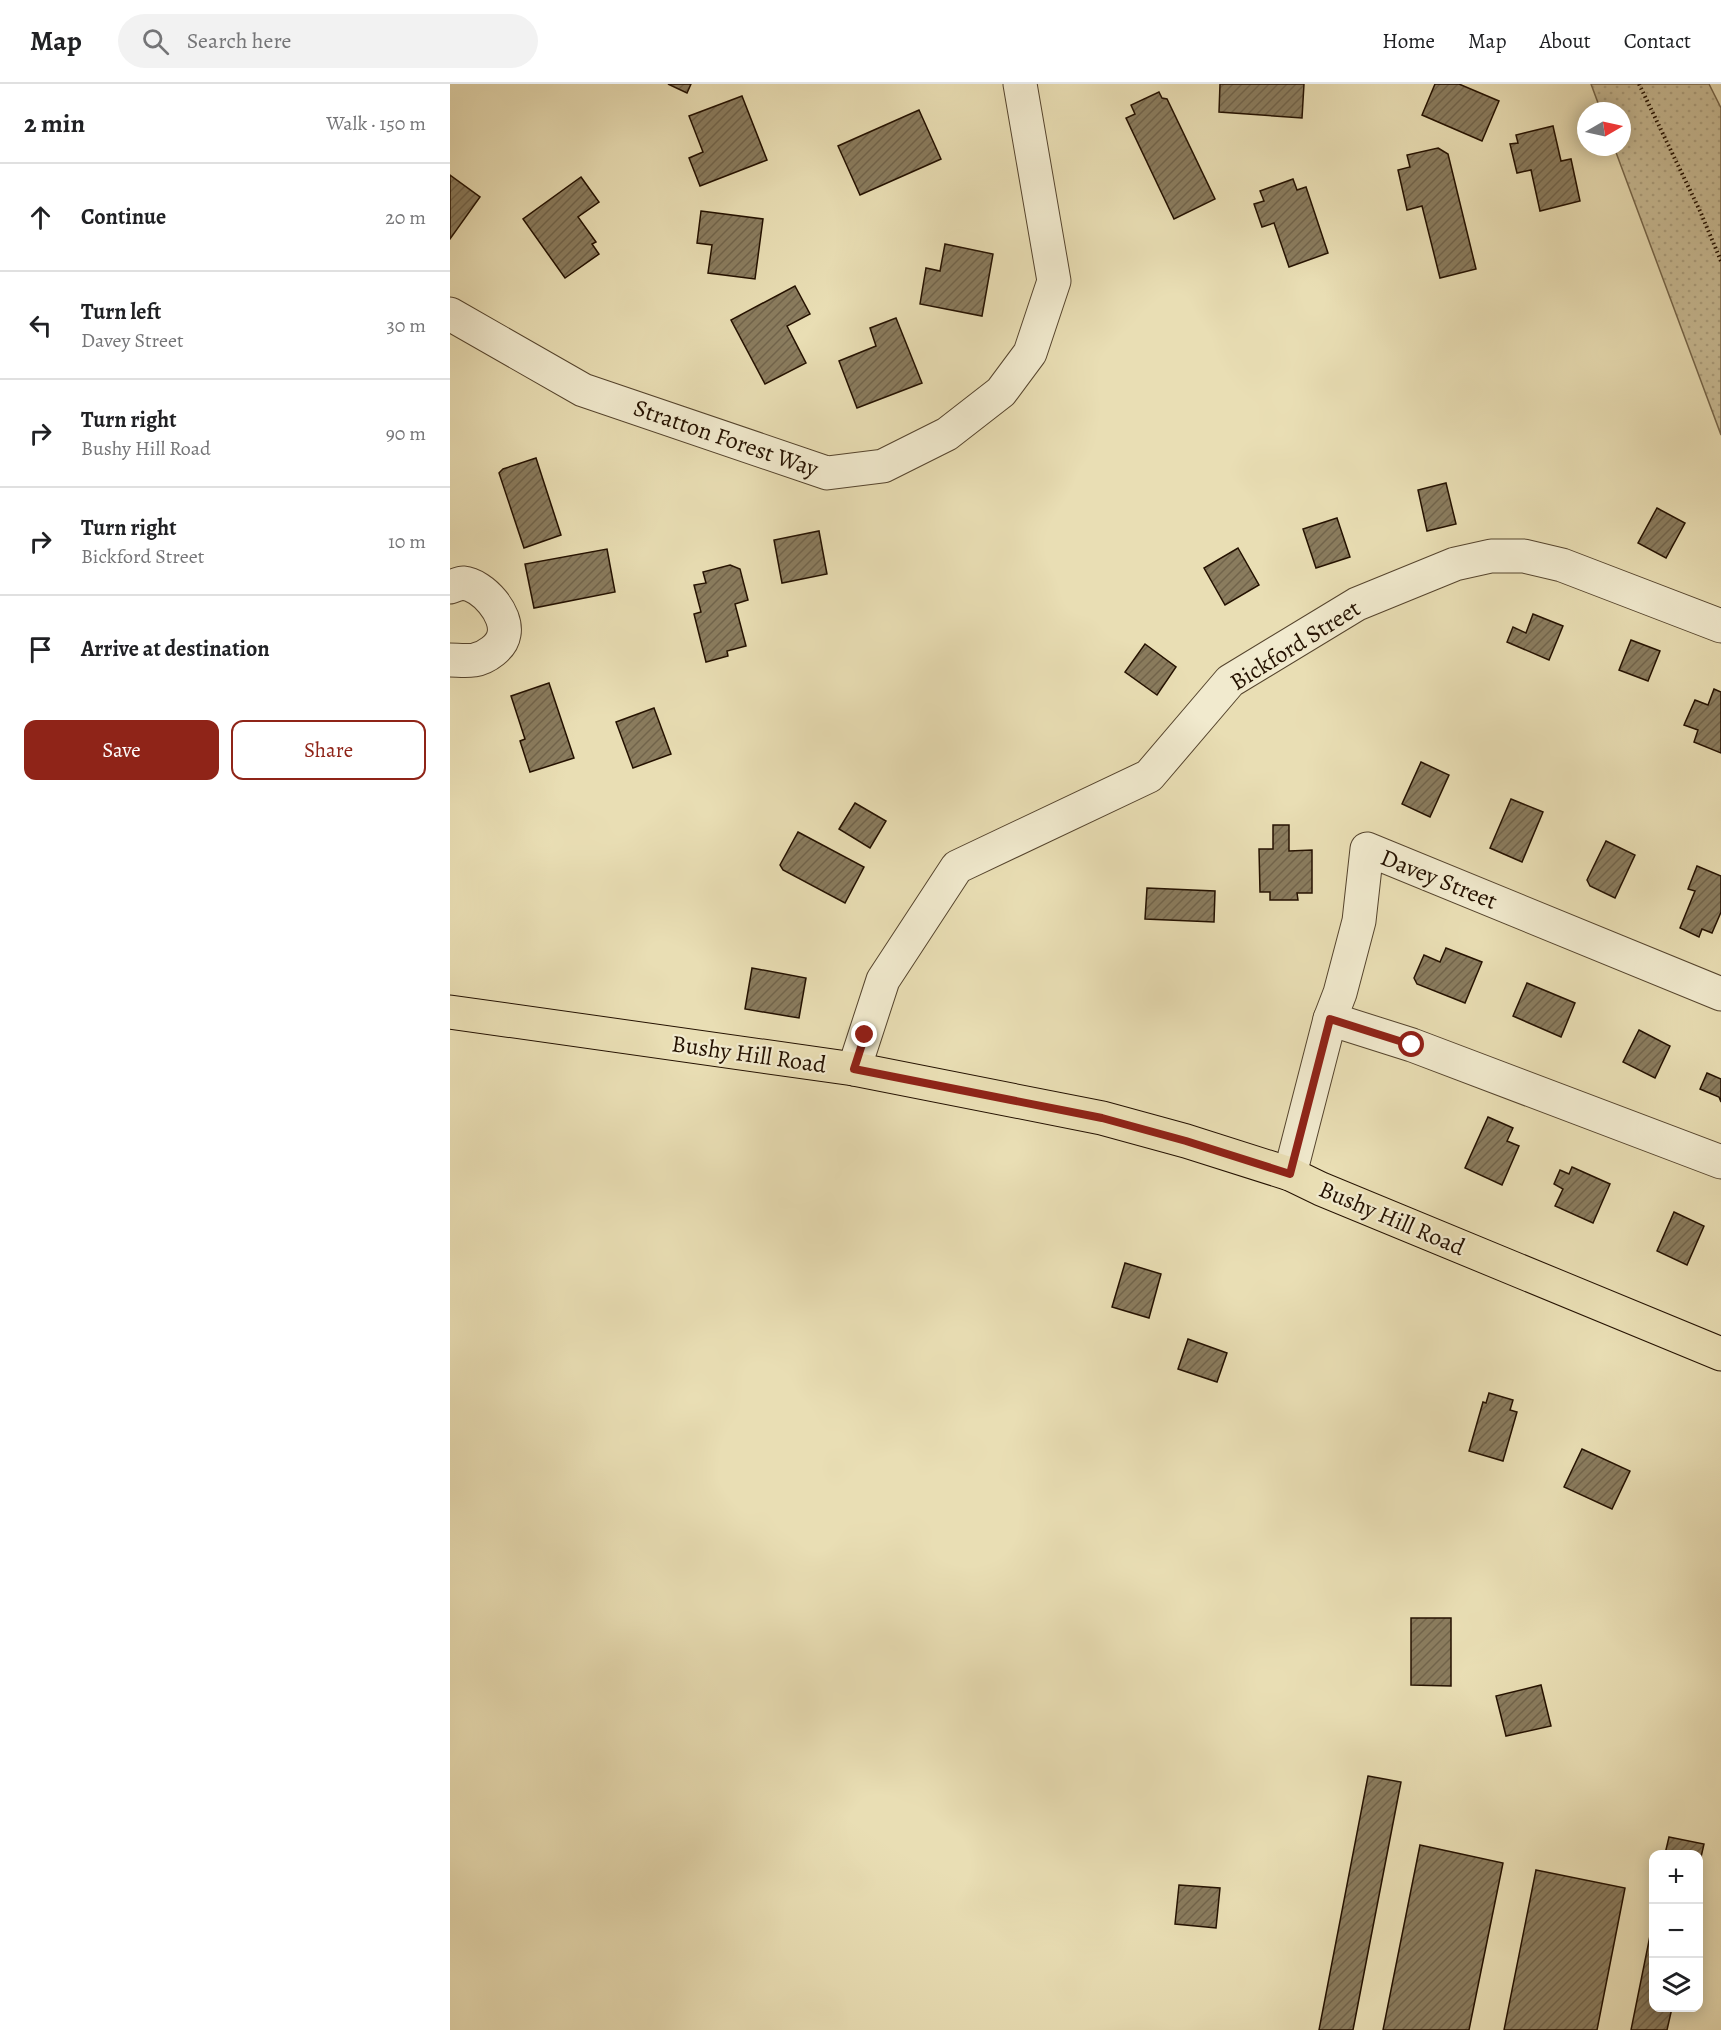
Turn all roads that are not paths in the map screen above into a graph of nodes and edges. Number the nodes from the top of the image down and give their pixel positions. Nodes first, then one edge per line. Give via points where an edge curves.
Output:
1 (1020, 84) edge
2 (450, 314) edge
3 (450, 587) edge
4 (1721, 626) edge
5 (450, 660) edge
6 (1721, 994) edge
7 (450, 1012) edge
8 (1330, 1019) junction
9 (854, 1069) junction
10 (1721, 1162) edge
11 (1290, 1174) junction
12 (1721, 1354) edge

1 - 2 street, Stratton Forest Way via 1054,281 1030,353 1001,392 947,434 883,466 827,472 584,390
3 - 5 street via 462,583 480,589 496,606 504,634 495,651 474,660
4 - 9 street, Bickford Street via 1562,565 1524,556 1491,555 1455,564 1357,604 1230,681 1149,776 957,867 883,980
6 - 8 street, Davey Street via 1367,849 1359,921
7 - 9 main road, Bushy Hill Road
8 - 10 street via 1412,1045
8 - 11 street, Davey Street
9 - 11 main road, Bushy Hill Road via 1102,1118
11 - 12 main road, Bushy Hill Road

